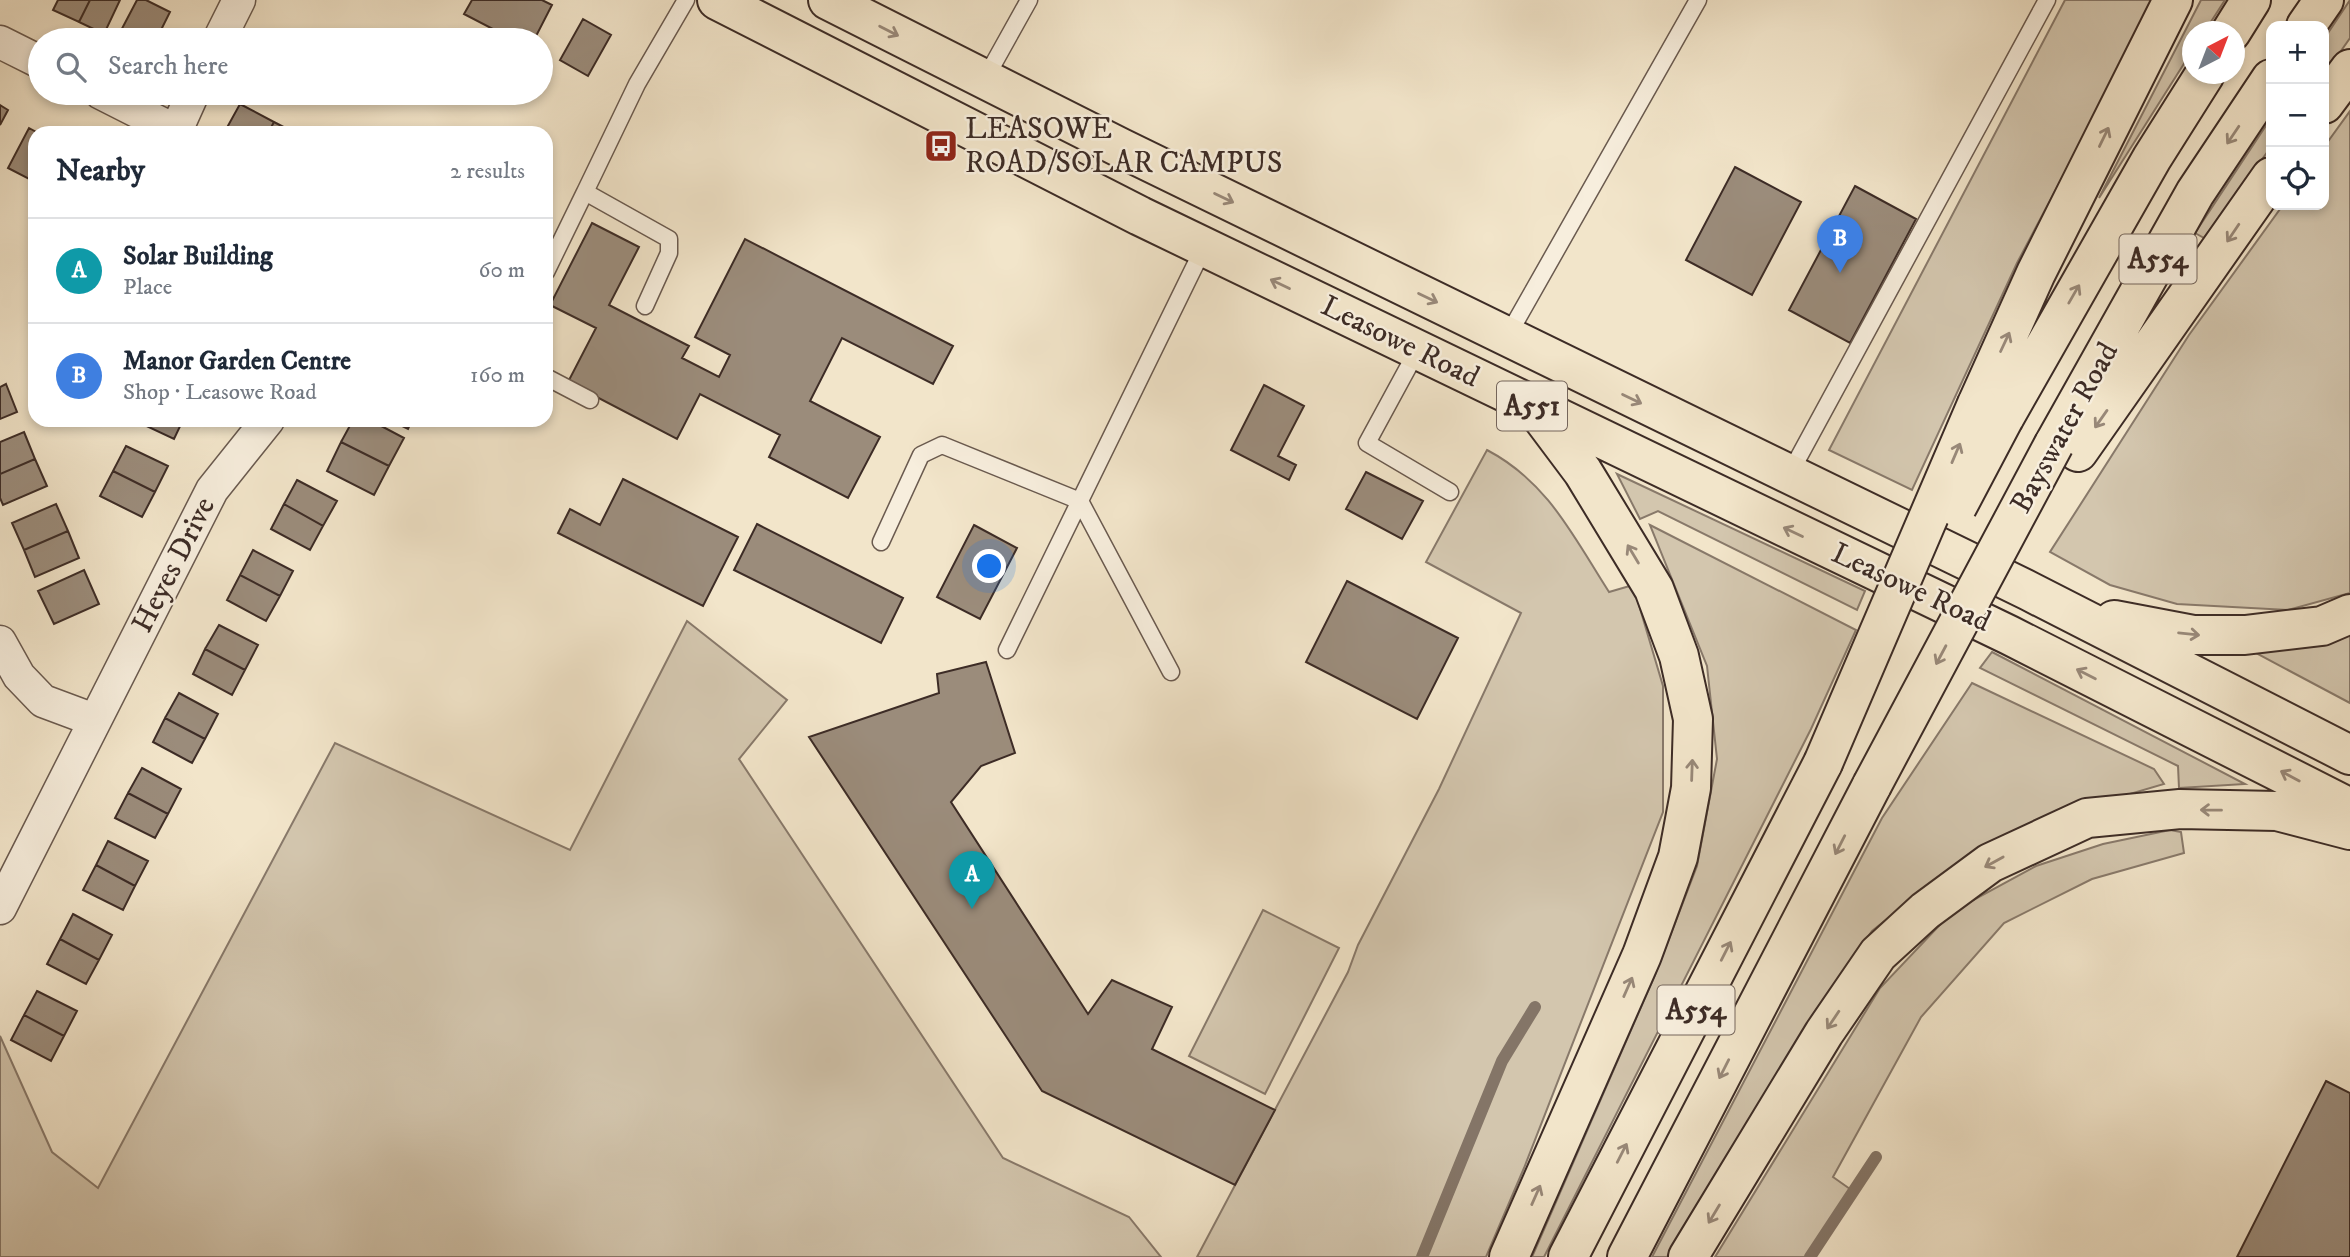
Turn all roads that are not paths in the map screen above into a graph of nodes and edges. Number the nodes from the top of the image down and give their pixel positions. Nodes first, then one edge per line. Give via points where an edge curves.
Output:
1 (239, 0) edge
2 (687, 0) edge
3 (717, 0) edge
4 (828, 0) edge
5 (1029, 0) edge
6 (1698, 0) edge
7 (2047, 0) edge
8 (2173, 0) edge
9 (2251, 0) edge
10 (2324, 0) edge
11 (2238, 21) edge
12 (2309, 21) edge
13 (225, 28) edge
14 (0, 41) edge
15 (28, 56) edge
16 (2350, 69) edge
17 (985, 79) junction
18 (2199, 84) edge
19 (2268, 84) edge
20 (2329, 97) edge
21 (124, 105) edge
22 (187, 105) edge
23 (165, 126) edge
24 (177, 126) edge
25 (2266, 184) edge
26 (585, 192) junction
27 (1204, 247) junction
28 (553, 258) edge
29 (645, 306) dead end
30 (1507, 337) junction
31 (1417, 351) junction
32 (553, 381) edge
33 (590, 400) dead end
34 (1535, 408) junction
35 (1990, 411) junction
36 (262, 427) edge
37 (2066, 448) junction
38 (1789, 475) junction
39 (1450, 492) dead end
40 (1080, 501) junction
41 (881, 542) dead end
42 (2029, 591) junction
43 (2350, 614) edge
44 (0, 642) edge
45 (1007, 650) dead end
46 (1171, 672) dead end
47 (94, 720) junction
48 (2350, 755) edge
49 (2350, 808) edge
50 (2350, 830) edge
51 (0, 908) edge
52 (1508, 1257) edge
53 (1568, 1257) edge
54 (1627, 1257) edge
55 (1688, 1257) edge

1 - 13 street
2 - 26 lane via 637,84
3 - 27 main road, Leasowe Road / A551
4 -> 17 main road, Leasowe Road / A551
5 - 17 lane
6 - 30 lane
7 - 38 lane
35 -> 8 main road via 2036,273
9 - 11 main road
10 - 12 main road
14 - 15 street
16 - 20 main road
17 -> 30 main road, Leasowe Road / A551
35 -> 18 main road, Bayswater Road / A554
19 -> 37 main road, Bayswater Road / A554 via 2194,193
21 - 23 street
22 - 24 street
25 -> 37 main road
26 - 28 lane
26 - 29 lane via 668,239 669,253
31 -> 27 main road, Leasowe Road / A551
27 - 40 lane
30 -> 38 main road, Leasowe Road / A551
31 - 34 main road, Leasowe Road / A551
31 - 39 lane via 1367,443
32 - 33 lane
49 -> 34 main road, Leasowe Road / A551 via 2009,635
52 -> 34 main road via 1647,943 1678,857 1692,760 1693,719 1679,656 1654,589 1583,472
53 -> 35 main road, Bayswater Road / A554, bridge via 1823,764
36 - 47 street, Heyes Drive via 212,491
37 -> 54 main road, Bayswater Road / A554, bridge via 1976,591
38 - 42 main road, Leasowe Road / A551
40 - 41 lane via 942,445 921,455
40 - 45 lane
40 - 46 lane
42 -> 43 main road via 2121,623 2193,635 2245,635 2322,626
42 - 48 main road, Leasowe Road / A551
44 - 47 street via 19,676 43,701
47 - 51 street, Heyes Drive
50 -> 55 main road via 2277,811 2180,809 2087,818 1990,863 1925,911 1878,954 1824,1033

